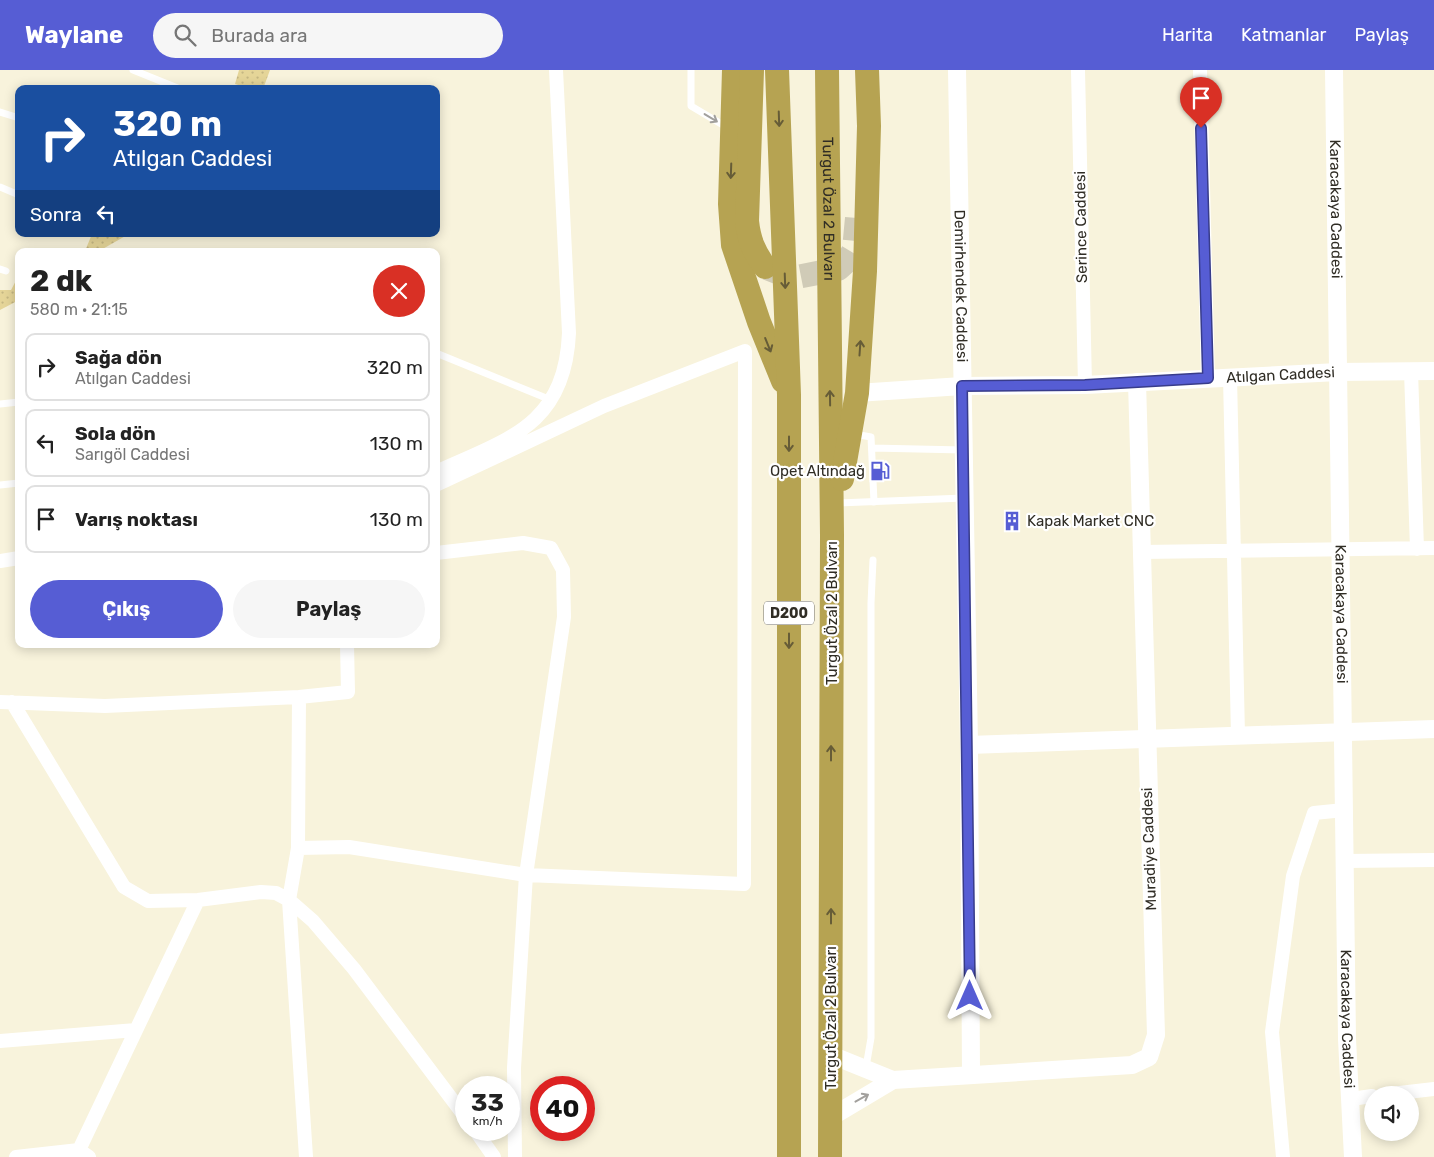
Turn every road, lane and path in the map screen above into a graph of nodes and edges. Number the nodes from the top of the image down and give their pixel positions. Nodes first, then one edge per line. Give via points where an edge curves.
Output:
1 (133, 70) edge
2 (556, 70) edge
3 (692, 70) edge
4 (734, 70) edge
5 (752, 70) edge
6 (777, 70) edge
7 (827, 70) edge
8 (853, 70) edge
9 (867, 70) edge
10 (957, 70) edge
11 (1078, 70) edge
12 (1200, 70) edge
13 (1334, 70) edge
14 (170, 85) edge
15 (0, 112) edge
16 (15, 117) edge
17 (732, 131) junction
18 (0, 187) edge
19 (15, 193) edge
20 (857, 216) tunnel mouth
21 (765, 267) tunnel mouth
22 (440, 355) edge
23 (1412, 371) junction
24 (1434, 371) edge
25 (1338, 372) junction
26 (1230, 377) junction
27 (1208, 378) junction
28 (1137, 382) junction
29 (1085, 385) junction
30 (962, 386) junction
31 (857, 393) junction
32 (789, 396) junction
33 (551, 400) junction
34 (15, 402) edge
35 (0, 404) edge
36 (850, 434) junction
37 (872, 448) junction
38 (963, 450) junction
39 (440, 470) edge
40 (15, 483) edge
41 (440, 483) edge
42 (0, 485) edge
43 (964, 498) junction
44 (874, 502) junction
45 (838, 503) junction
46 (832, 535) junction
47 (1434, 548) edge
48 (1417, 549) junction
49 (1341, 550) junction
50 (1234, 551) junction
51 (1141, 552) junction
52 (440, 553) edge
53 (15, 559) edge
54 (873, 560) dead end
55 (0, 561) edge
56 (347, 648) edge
57 (299, 697) junction
58 (6, 702) edge
59 (1434, 729) edge
60 (1343, 732) junction
61 (1238, 735) junction
62 (1146, 738) junction
63 (968, 744) junction
64 (1344, 810) junction
65 (298, 848) junction
66 (1434, 860) edge
67 (1345, 861) junction
68 (526, 875) junction
69 (198, 900) junction
70 (289, 900) junction
71 (136, 1030) junction
72 (0, 1040) edge
73 (831, 1055) junction
74 (866, 1068) junction
75 (971, 1074) junction
76 (893, 1080) junction
77 (1434, 1089) edge
78 (1419, 1091) edge
79 (1364, 1097) edge
80 (1351, 1099) junction
81 (455, 1103) edge
82 (831, 1117) junction
83 (483, 1141) edge
84 (84, 1154) edge
85 (16, 1157) edge
86 (306, 1157) edge
87 (494, 1157) edge
88 (515, 1157) edge
89 (789, 1157) edge
90 (830, 1157) edge
91 (1283, 1157) edge
92 (1353, 1157) edge

1 - 14 lane
2 - 33 street via 570,333 564,374
3 -> 17 lane via 691,106
4 - 17 highway
5 - 21 highway via 747,221 754,253
6 -> 32 highway, D200
46 -> 7 highway, Turgut Özal 2 Bulvarı
8 - 20 highway, Turgut Özal 2 Bulvarı
31 -> 9 highway via 865,271
10 - 30 street, Demirhendek Caddesi
11 - 29 street, Serince Caddesi
12 - 27 street
13 - 25 street, Karacakaya Caddesi
15 - 16 lane
17 -> 32 highway via 730,204 733,245
18 - 19 lane
22 - 33 lane
23 - 24 street, Atılgan Caddesi
23 - 25 street, Atılgan Caddesi
23 - 48 street
25 - 26 street, Atılgan Caddesi
25 - 49 street, Karacakaya Caddesi
26 - 27 street, Atılgan Caddesi
26 - 50 street
27 - 28 street, Atılgan Caddesi
28 - 29 street, Atılgan Caddesi
28 - 51 street, Muradiye Caddesi
29 - 30 street, Atılgan Caddesi
30 - 31 street, Atılgan Caddesi
30 - 38 street, Demirhendek Caddesi
31 - 36 highway
32 -> 89 highway, D200
33 - 39 street via 540,416 511,438
34 - 35 lane
36 - 37 lane via 871,437
36 - 45 highway
37 - 38 lane
37 - 44 lane
38 - 43 street, Demirhendek Caddesi
40 - 42 lane
41 - 68 street via 604,406 745,351 744,884
43 - 44 lane
43 - 63 street, Demirhendek Caddesi
44 - 45 lane
45 - 46 highway
73 -> 46 highway, Turgut Özal 2 Bulvarı
47 - 48 street
48 - 49 street
49 - 50 street
49 - 60 street, Karacakaya Caddesi
50 - 51 street
50 - 61 street
51 - 62 street, Muradiye Caddesi
52 - 68 street via 523,544 550,548 563,570 564,617
53 - 55 street
54 - 74 lane via 871,1038
56 - 57 street via 348,692
57 - 58 street via 105,706
57 - 65 street
58 - 69 street via 124,888 148,901
59 - 60 street
60 - 61 street
60 - 64 street, Karacakaya Caddesi
61 - 62 street
62 - 63 street
62 - 75 street, Muradiye Caddesi via 1156,1035 1149,1057 1132,1065
63 - 75 street, Demirhendek Caddesi
64 - 67 street, Karacakaya Caddesi
64 - 91 street via 1314,813 1293,876 1272,1032
65 - 68 street via 349,848
65 - 70 street
66 - 67 street
67 - 80 street, Karacakaya Caddesi
68 - 88 street via 514,1068
69 - 70 street via 261,892 276,893
69 - 71 street
70 - 81 street via 313,921 354,969
70 - 86 street
71 - 72 street
71 - 84 street
73 - 74 street
73 - 82 highway, Turgut Özal 2 Bulvarı
74 - 76 street
75 - 76 street, Muradiye Caddesi
82 -> 76 street
77 - 78 street
79 - 80 street
80 - 92 street, Karacakaya Caddesi
82 - 90 highway, Turgut Özal 2 Bulvarı
83 - 87 street
84 - 85 street

